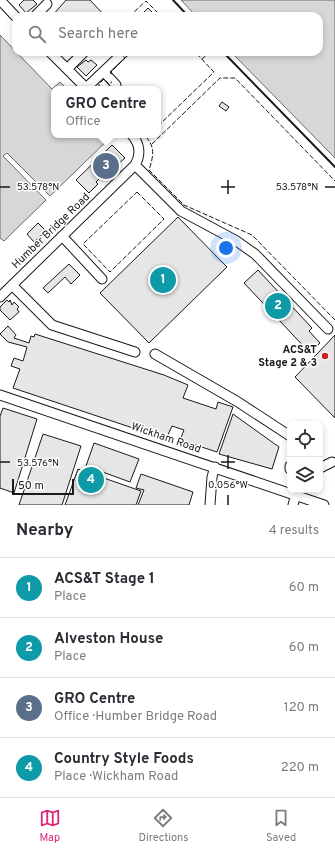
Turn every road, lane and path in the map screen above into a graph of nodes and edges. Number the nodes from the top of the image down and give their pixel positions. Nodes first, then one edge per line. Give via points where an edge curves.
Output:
1 (0, 0) edge
2 (47, 4) dead end
3 (39, 12) edge
4 (12, 13) edge
5 (54, 56) edge
6 (80, 56) edge
7 (120, 56) edge
8 (67, 69) junction
9 (104, 72) junction
10 (116, 85) dead end
11 (83, 86) edge
12 (89, 86) edge
13 (134, 138) edge
14 (135, 165) junction
15 (62, 236) junction
16 (102, 279) dead end
17 (12, 285) junction
18 (0, 297) edge
19 (328, 329) dead end
20 (134, 352) dead end
21 (155, 354) dead end
22 (0, 395) edge
23 (287, 434) edge
24 (332, 462) dead end
25 (323, 466) edge
26 (215, 467) junction
27 (287, 489) edge
28 (292, 493) edge
29 (297, 493) edge
30 (210, 505) edge
31 (294, 505) edge
32 (324, 505) edge

1 - 4 street
2 - 3 street
5 - 8 street
6 - 8 street
7 - 9 street
8 - 11 street
9 - 10 street
9 - 12 street
13 - 14 street via 139,149
14 - 15 street, Humber Bridge Road
14 - 19 street via 181,211 235,240 255,254
15 - 16 street
15 - 17 street, Humber Bridge Road
17 - 18 street, Humber Bridge Road
17 - 20 street via 52,325
21 - 23 street
22 - 26 street, Wickham Road
24 - 25 street
26 - 27 street, Wickham Road
26 - 30 street
28 - 31 street
29 - 32 street, Wickham Road

